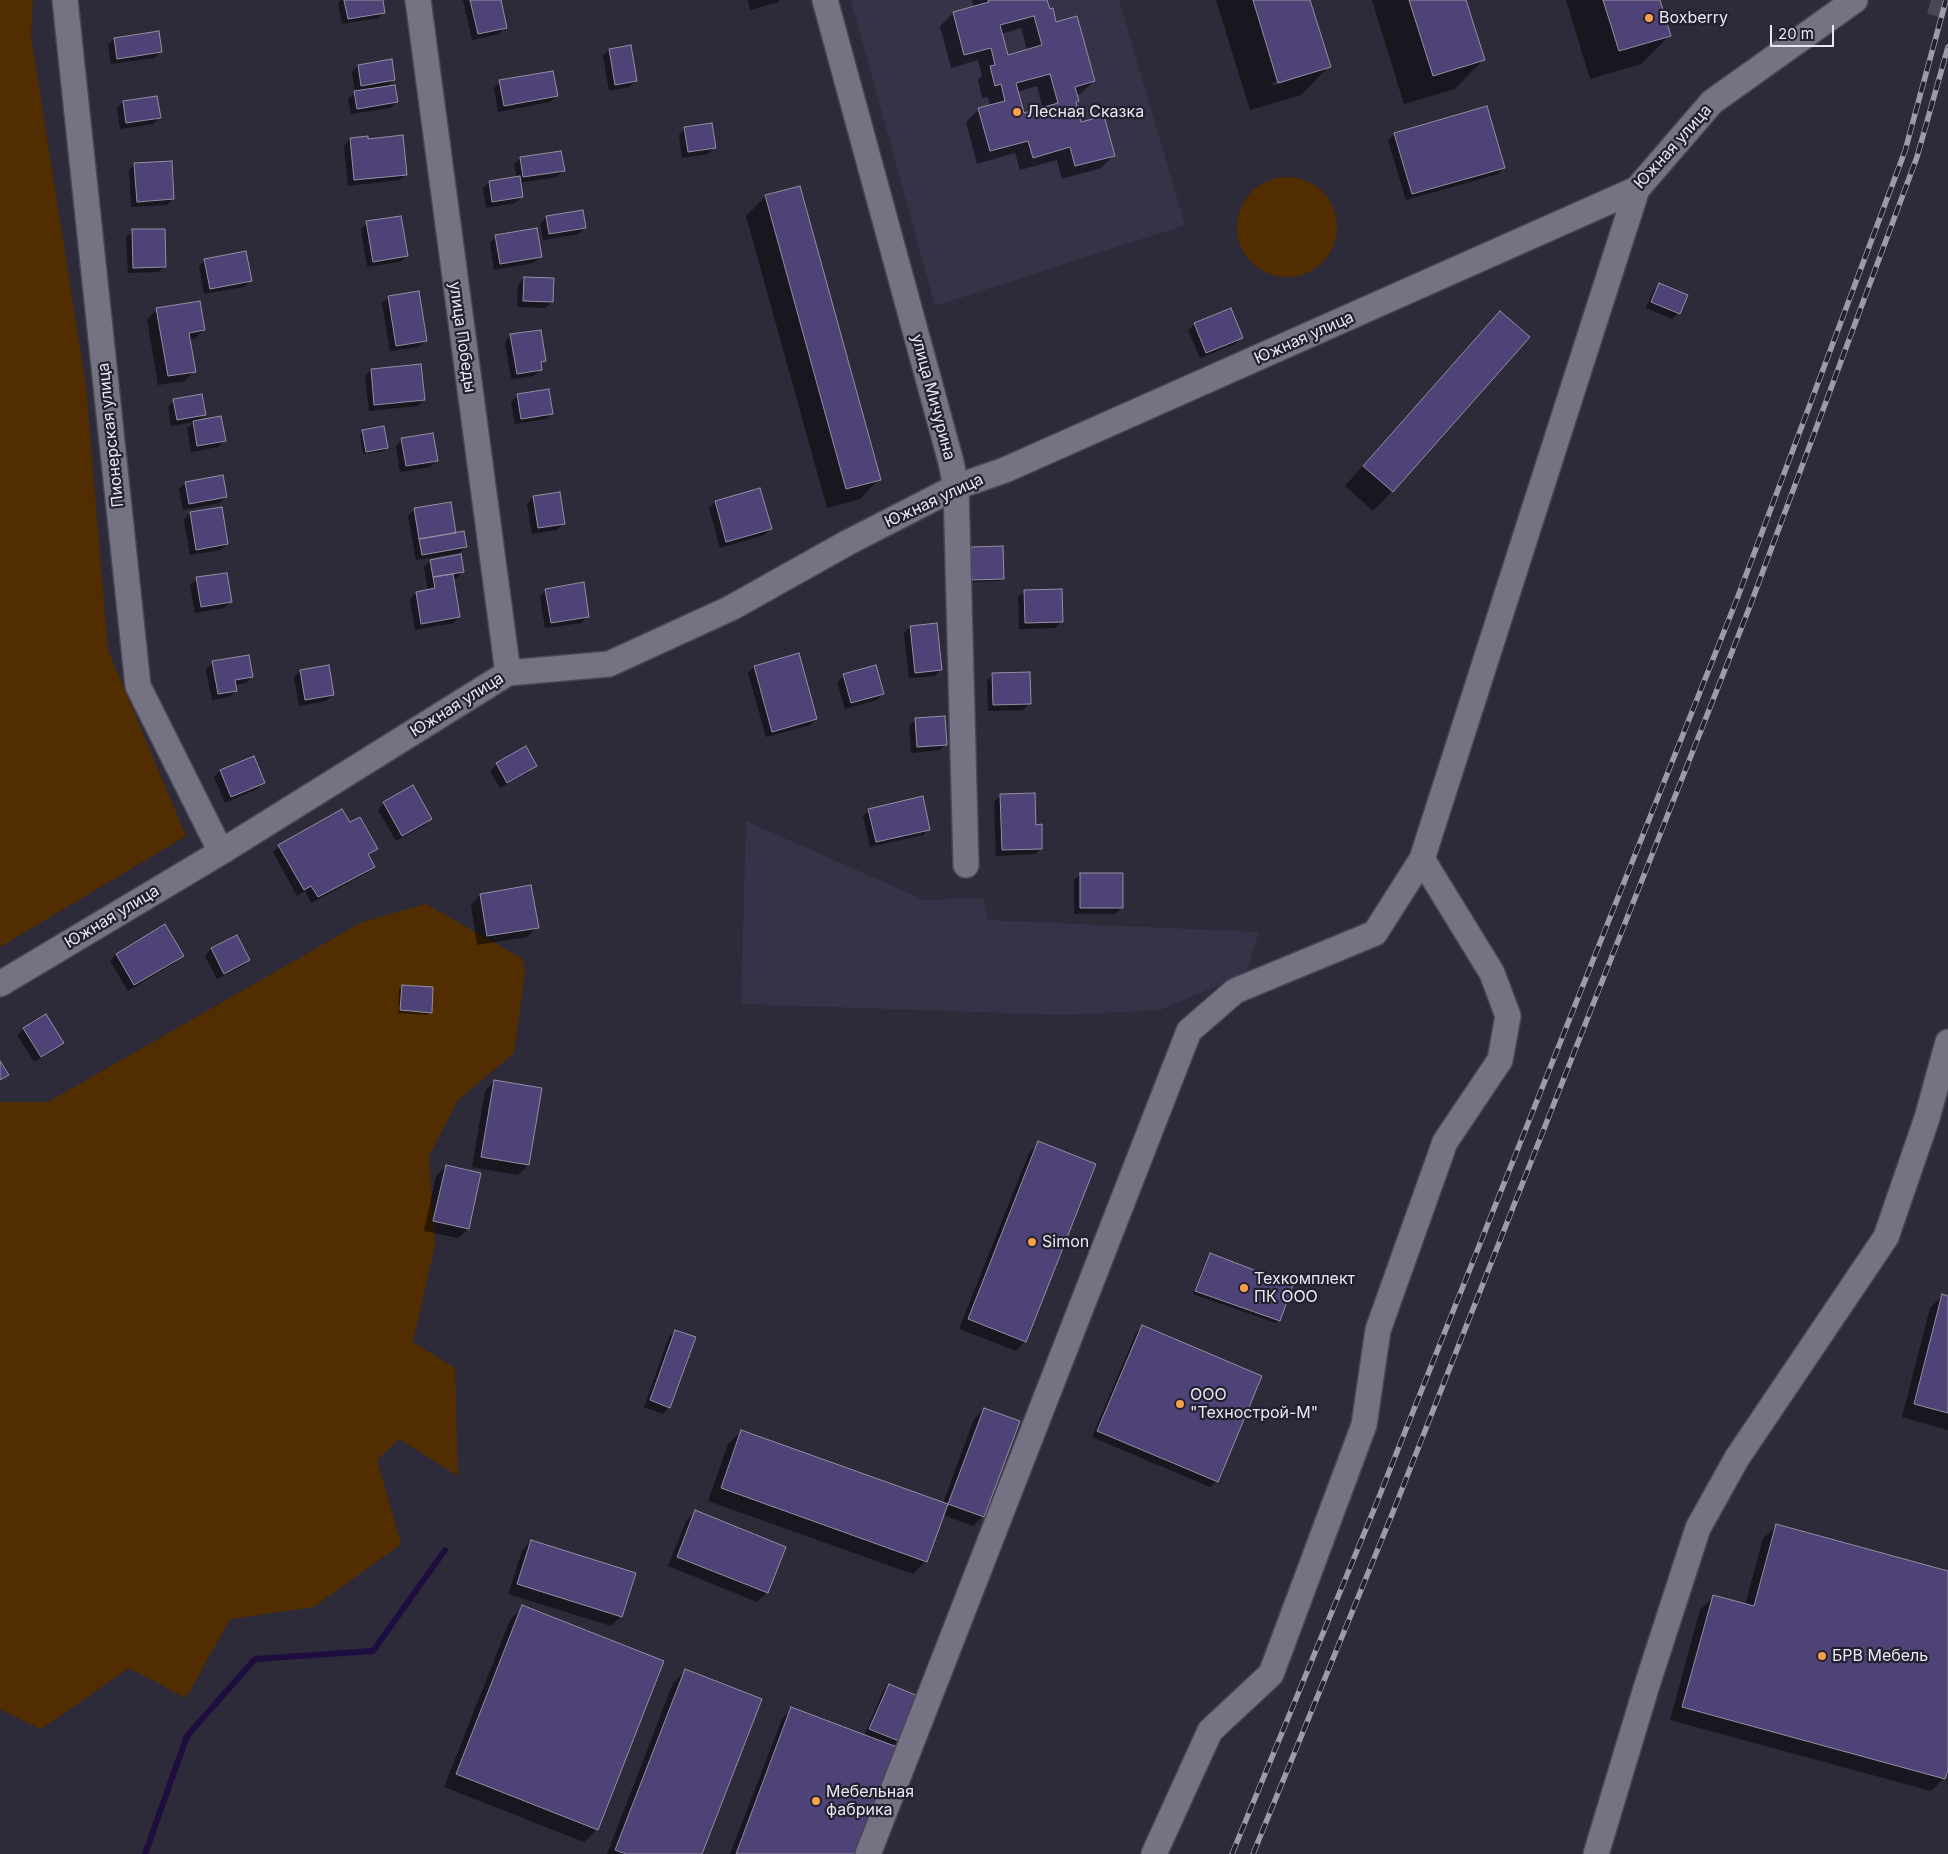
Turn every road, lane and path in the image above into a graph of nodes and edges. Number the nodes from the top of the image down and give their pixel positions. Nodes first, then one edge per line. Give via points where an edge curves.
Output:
1 (65, 0) edge
2 (418, 0) edge
3 (825, 0) edge
4 (1855, 0) edge
5 (1637, 190) junction
6 (956, 487) junction
7 (508, 673) junction
8 (221, 852) junction
9 (1422, 858) junction
10 (966, 865) dead end
11 (0, 984) edge
12 (1948, 1042) edge
13 (868, 1854) edge
14 (1154, 1854) edge
15 (1596, 1854) edge

1 - 8 street, Пионерская улица via 138,686
2 - 7 street, улица Победы
3 - 6 street, улица Мичурина
4 - 5 street, Южная улица via 1712,102
5 - 6 street, Южная улица via 1005,470
5 - 9 street
6 - 7 street, Южная улица via 731,608 609,664
6 - 10 street, улица Мичурина
7 - 8 street, Южная улица
8 - 11 street, Южная улица
9 - 13 street via 1375,933 1235,991 1189,1031
9 - 14 street via 1492,972 1508,1016 1500,1060 1445,1142 1378,1330 1364,1425 1271,1674 1210,1731
12 - 15 street via 1927,1118 1886,1237 1737,1458 1698,1528

